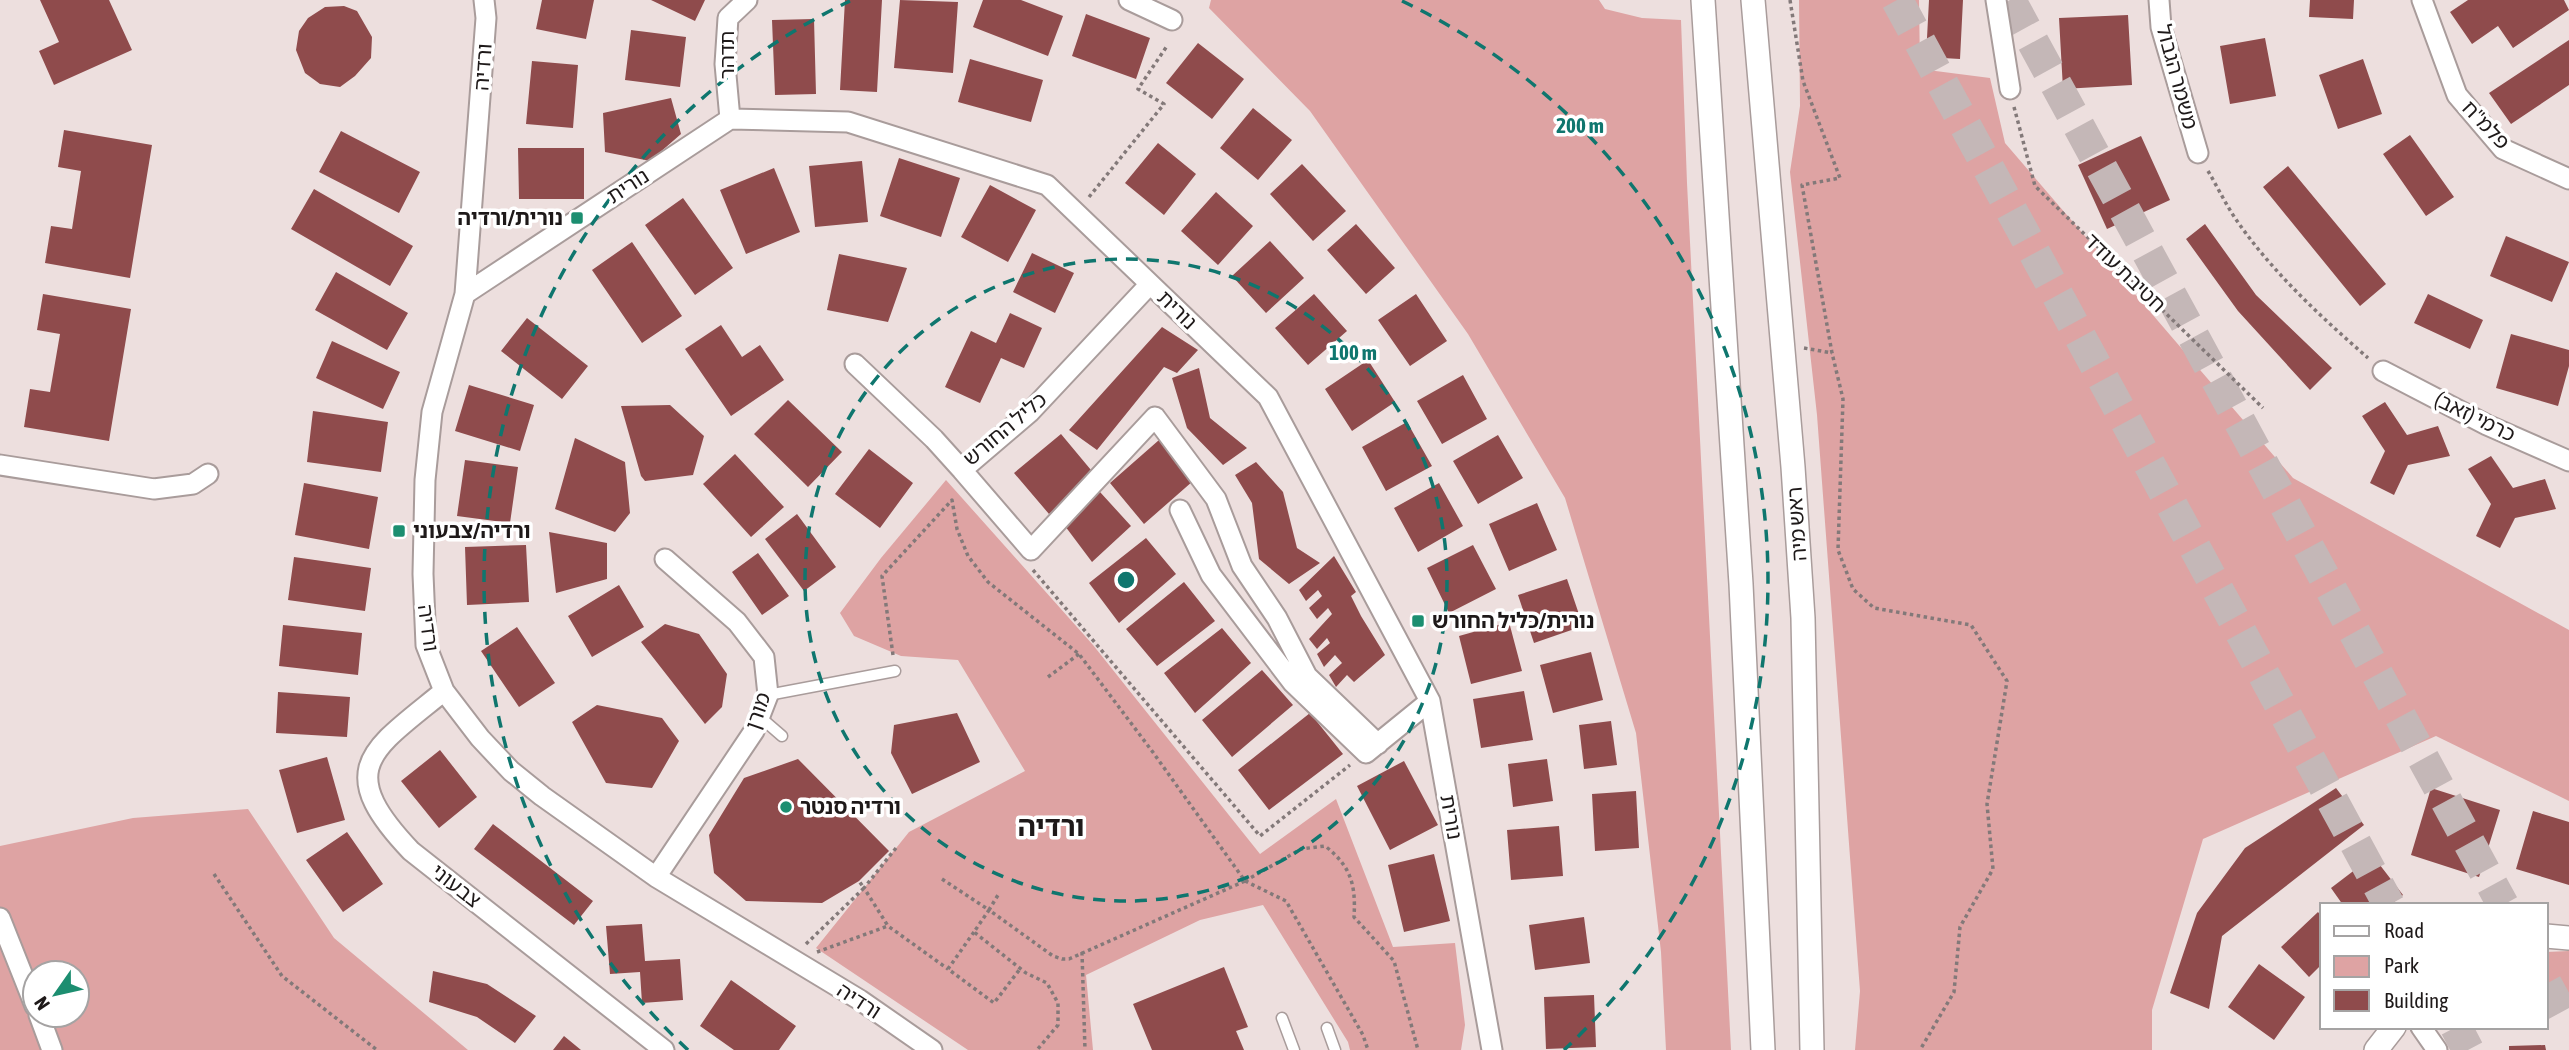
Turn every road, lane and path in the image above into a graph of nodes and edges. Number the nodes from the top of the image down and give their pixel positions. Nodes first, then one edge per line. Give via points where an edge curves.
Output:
1 (484, 0) edge
2 (747, 0) edge
3 (1129, 0) edge
4 (1703, 0) edge
5 (1753, 0) edge
6 (1790, 0) edge
7 (1996, 0) edge
8 (2160, 0) edge
9 (2422, 0) edge
10 (1171, 20) dead end
11 (1167, 46) dead end
12 (2010, 89) dead end
13 (730, 119) junction
14 (2017, 121) dead end
15 (2198, 153) joint
16 (2569, 179) edge
17 (1076, 213) junction
18 (1150, 284) junction
19 (465, 293) junction
20 (855, 365) dead end
21 (2383, 371) joint
22 (2263, 408) dead end
23 (2569, 461) edge
24 (0, 465) edge
25 (962, 470) junction
26 (208, 474) dead end
27 (1180, 510) dead end
28 (666, 559) dead end
29 (1029, 566) dead end
30 (1079, 654) junction
31 (895, 671) joint
32 (1048, 677) dead end
33 (444, 691) junction
34 (768, 695) junction
35 (1430, 701) junction
36 (759, 716) junction
37 (782, 736) dead end
38 (1372, 748) junction
39 (897, 848) dead end
40 (214, 874) dead end
41 (656, 877) junction
42 (942, 879) dead end
43 (859, 881) dead end
44 (1245, 881) junction
45 (864, 888) junction
46 (998, 895) dead end
47 (989, 910) junction
48 (0, 918) edge
49 (888, 926) junction
50 (974, 932) junction
51 (2548, 936) edge
52 (2569, 938) edge
53 (1082, 952) junction
54 (792, 959) junction
55 (1020, 968) junction
56 (948, 969) junction
57 (21, 971) edge
58 (1282, 1018) dead end
59 (1328, 1028) dead end
60 (44, 1029) edge
61 (2392, 1029) edge
62 (2422, 1029) edge
63 (52, 1050) edge
64 (377, 1050) edge
65 (664, 1050) edge
66 (932, 1050) edge
67 (1037, 1050) edge
68 (1085, 1050) edge
69 (1294, 1050) edge
70 (1335, 1050) edge
71 (1368, 1050) edge
72 (1418, 1050) edge
73 (1492, 1050) edge
74 (1763, 1050) edge
75 (1812, 1050) edge
76 (1920, 1050) edge
77 (2376, 1050) edge
78 (2437, 1050) edge

1 - 19 street, ורדיה
2 - 13 street, תדהר via 728,18 725,64
3 - 10 street
4 - 74 street via 1741,584
5 - 75 street, ראש מיה via 1803,618
6 - 76 path via 1803,81 1840,178 1802,185 1843,398 1838,551 1853,589 1874,608 1971,625 2007,681 1987,804 1993,869 1960,927 1954,992
7 - 12 street
8 - 15 street, משמר הגבול via 2161,27
9 - 16 street, פלמ"ח via 2457,95 2504,149
11 - 17 path via 1138,89 1164,104
13 - 17 street, נורית via 848,122 1047,185
13 - 19 street, נורית
14 - 22 path, חטיבת עודד via 2035,186
15 - 21 path via 2235,218 2281,276
17 - 18 street, נורית
18 - 25 street, כליל החורש via 1030,412
18 - 35 street, נורית via 1268,397
19 - 33 street, ורדיה via 432,412 425,481 422,574 426,645
20 - 25 street, כליל החורש
21 - 23 street, כרמי (זאב)
24 - 26 street via 154,489 193,484
25 - 38 street via 1031,550 1155,417 1216,499 1242,566 1277,618 1307,676
27 - 38 street via 1211,575 1293,683
28 - 34 street, מורן via 737,622 764,657
29 - 38 path via 1260,836
30 - 31 path via 988,582 968,556 952,500 882,576
30 - 32 path
30 - 44 path
31 - 34 lane
33 - 41 street, ורדיה via 512,771
33 - 65 street, צבעוני via 385,739 375,754 367,770 368,788 378,810 411,851
34 - 36 street, מורן
35 - 38 street
35 - 73 street, נורית
36 - 37 lane
36 - 41 street, מורן via 754,731
39 - 45 path
40 - 64 path via 282,976
41 - 54 street, ורדיה
42 - 47 path
43 - 45 path
44 - 53 path
44 - 71 path via 1286,901
44 - 72 path via 1300,849 1325,846 1342,859 1356,892 1354,918 1394,961
45 - 49 path
45 - 54 path
46 - 47 path
47 - 50 path
47 - 53 path via 1054,956 1069,959
48 - 57 street
49 - 54 path
49 - 56 path
50 - 55 path
50 - 56 path
51 - 52 street
53 - 68 path
54 - 66 street, ורדיה
55 - 56 path via 994,1003
55 - 67 path via 1047,983 1058,1003 1058,1025
58 - 69 lane
59 - 70 lane
60 - 63 street
61 - 77 street
62 - 78 street

